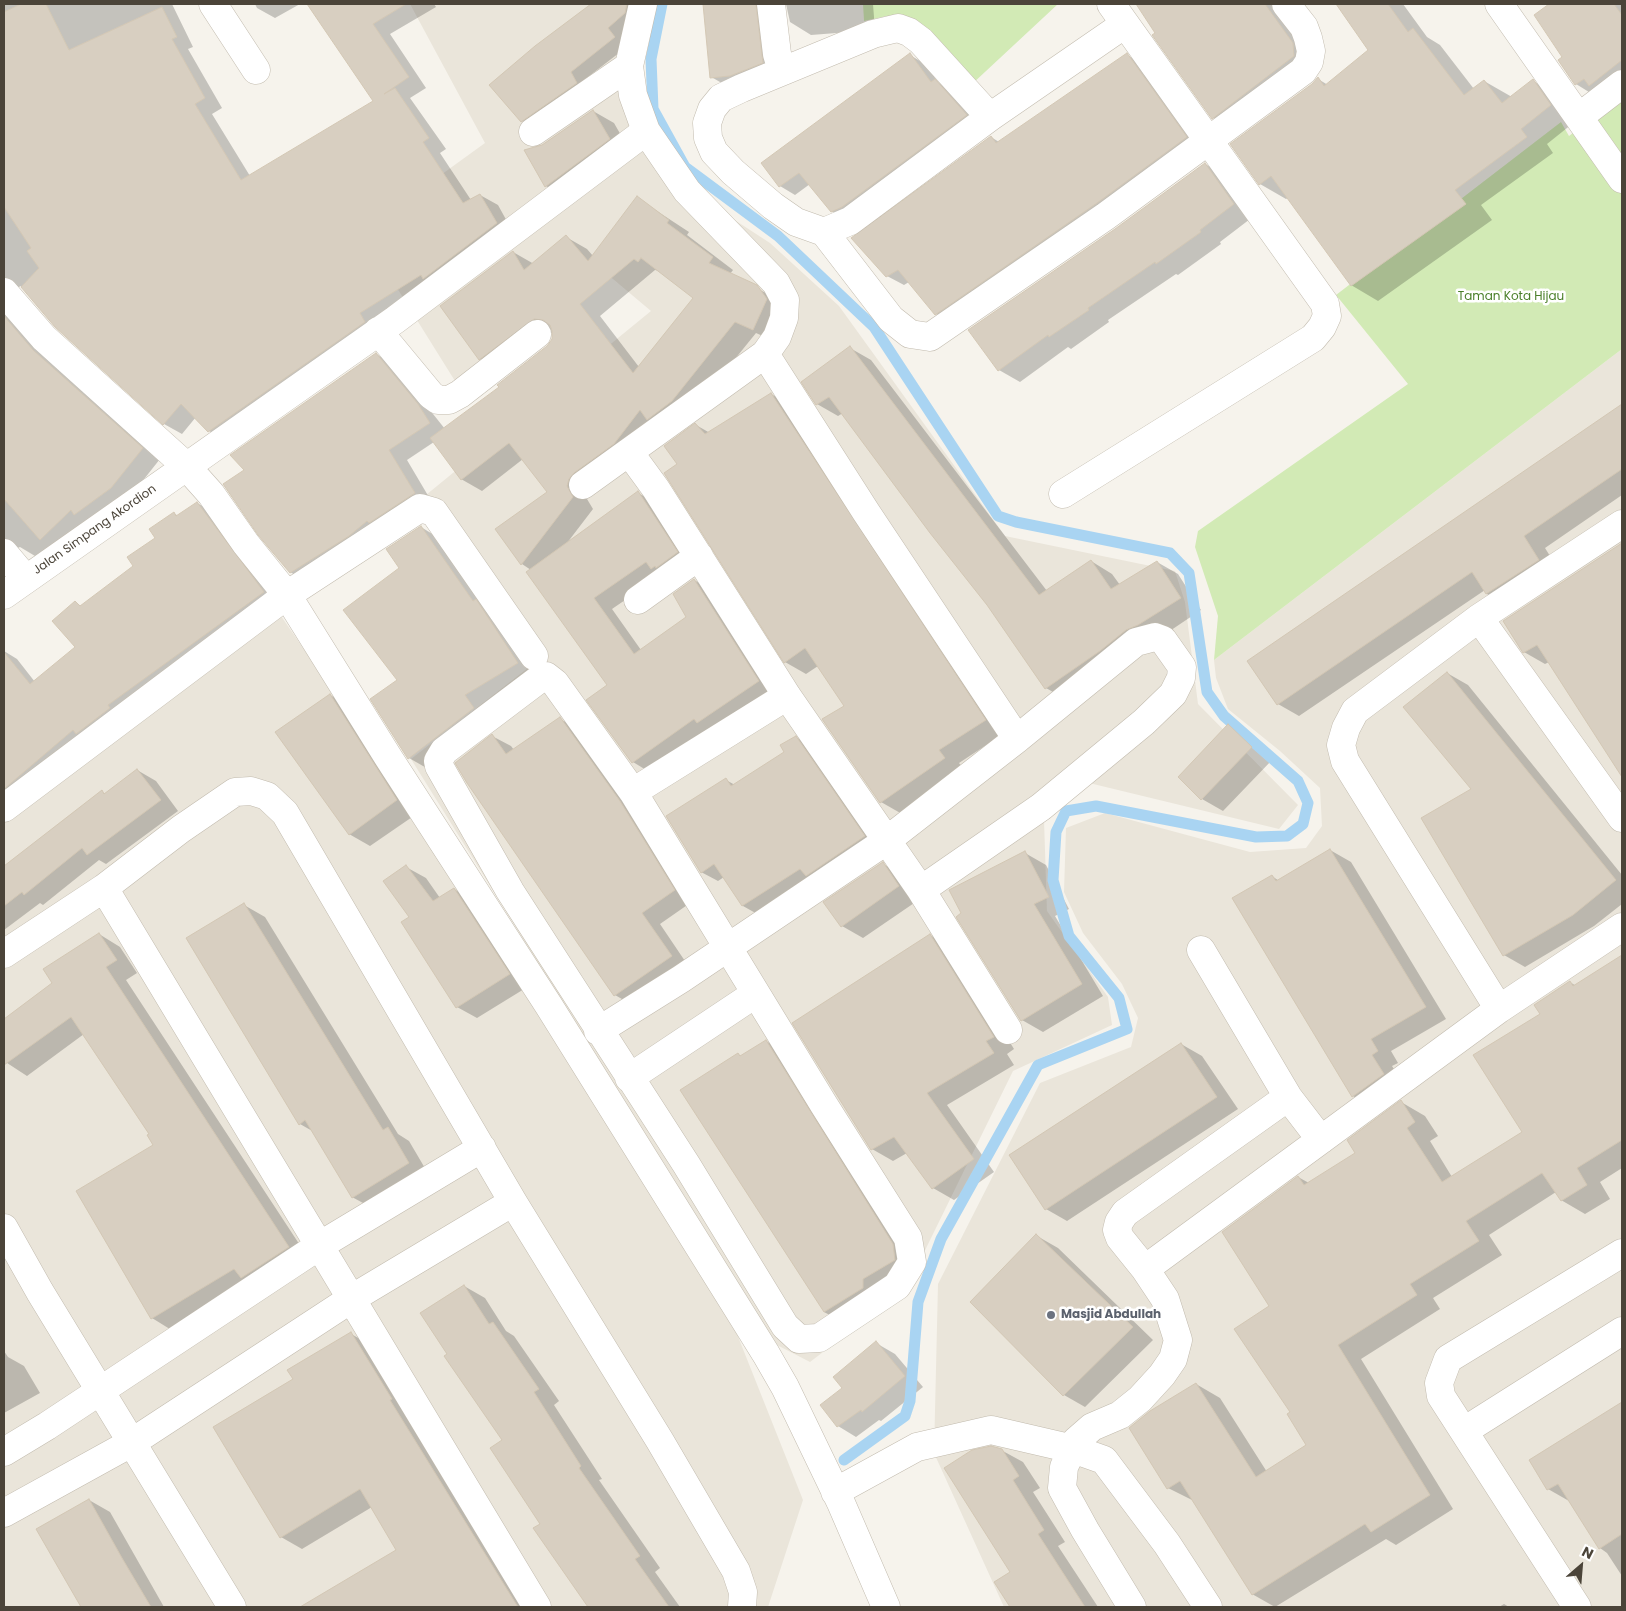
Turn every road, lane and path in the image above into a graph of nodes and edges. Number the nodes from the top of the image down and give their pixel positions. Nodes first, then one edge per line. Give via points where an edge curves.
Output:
1 (213, 4) edge
2 (643, 4) edge
3 (771, 4) edge
4 (1286, 4) edge
5 (1500, 4) edge
6 (1118, 14) edge
7 (629, 66) junction
8 (256, 70) dead end
9 (782, 71) junction
10 (1622, 84) edge
11 (990, 117) junction
12 (1582, 122) junction
13 (646, 131) junction
14 (533, 132) dead end
15 (1210, 141) junction
16 (1622, 179) edge
17 (824, 232) junction
18 (4, 292) edge
19 (378, 331) junction
20 (537, 334) dead end
21 (765, 354) junction
22 (628, 452) junction
23 (186, 466) junction
24 (583, 485) dead end
25 (1063, 494) dead end
26 (1622, 524) edge
27 (4, 553) edge
28 (699, 556) junction
29 (14, 587) edge
30 (287, 595) junction
31 (638, 600) dead end
32 (1480, 618) junction
33 (534, 656) dead end
34 (787, 696) junction
35 (1018, 739) junction
36 (633, 792) junction
37 (4, 808) edge
38 (1622, 818) edge
39 (886, 841) junction
40 (104, 888) junction
41 (921, 890) junction
42 (1622, 927) edge
43 (727, 948) junction
44 (1201, 950) dead end
45 (4, 954) edge
46 (755, 994) junction
47 (1499, 1009) junction
48 (1008, 1030) dead end
49 (598, 1031) junction
50 (629, 1078) junction
51 (1288, 1097) junction
52 (1321, 1140) junction
53 (482, 1148) junction
54 (513, 1202) junction
55 (4, 1228) edge
56 (319, 1246) junction
57 (1622, 1253) edge
58 (1145, 1269) junction
59 (351, 1299) junction
60 (1622, 1331) edge
61 (102, 1390) junction
62 (1464, 1431) junction
63 (131, 1443) junction
64 (1073, 1449) junction
65 (4, 1452) edge
66 (835, 1492) junction
67 (4, 1513) edge
68 (232, 1607) edge
69 (537, 1607) edge
70 (742, 1607) edge
71 (886, 1607) edge
72 (1132, 1607) edge
73 (1208, 1607) edge
74 (1577, 1607) edge

1 - 8 street
2 - 7 street
3 - 9 street
4 - 15 street via 1304,27 1311,51 1309,62 1303,71
5 - 12 street
6 - 11 street
6 - 15 street
7 - 13 street via 633,96
7 - 14 street
9 - 11 street via 874,34 898,28 921,41
9 - 17 street via 721,98 707,123 708,138 714,152 733,172 773,206 796,222
10 - 12 street
11 - 17 street via 857,216
12 - 16 street
13 - 19 street, Jalan Simpang Akordion
13 - 21 street via 687,191 776,283 785,300 784,318
15 - 17 street via 930,337 910,334 891,318
15 - 25 street via 1325,304 1322,328 1313,338
18 - 23 street via 44,338
19 - 20 street via 438,400 448,400 460,394
19 - 23 street, Jalan Simpang Akordion
21 - 22 street
21 - 35 street
22 - 24 street
22 - 28 street
23 - 29 street, Jalan Simpang Akordion
23 - 30 street
26 - 32 street
27 - 29 street
28 - 31 street
28 - 34 street
30 - 33 street via 420,508 426,508 434,512
30 - 37 street
30 - 66 street via 766,1354
32 - 38 street
32 - 47 street via 1356,712 1346,728 1341,746 1345,761
34 - 36 street
34 - 39 street
35 - 39 street
35 - 41 street via 1136,642 1155,637 1163,640 1182,667 1178,687 1144,722 1041,807
36 - 43 street
36 - 49 street via 555,683 546,676 444,751 438,761 510,892
39 - 41 street
39 - 43 street
40 - 45 street
40 - 53 street via 235,792 250,791 267,796 285,813
40 - 56 street
41 - 48 street
42 - 47 street
43 - 46 street
43 - 49 street
44 - 51 street
46 - 50 street
46 - 50 street via 908,1238 912,1262 897,1286 819,1338 798,1339 785,1326
47 - 52 street
49 - 50 street
51 - 52 street
51 - 58 street via 1119,1222 1120,1238
52 - 58 street
53 - 54 street
53 - 56 street
54 - 59 street
54 - 70 street via 660,1440 736,1571 743,1592
55 - 61 street
56 - 59 street
56 - 61 street
57 - 62 street via 1448,1360 1439,1383 1441,1396
58 - 64 street via 1165,1300 1178,1340 1173,1358 1140,1400 1120,1415 1092,1427 1076,1441
59 - 63 street
59 - 69 street
60 - 62 street
61 - 63 street
61 - 65 street
62 - 74 street
63 - 67 street
63 - 68 street
64 - 66 street via 991,1430 917,1446
64 - 72 street via 1064,1467 1062,1488
64 - 73 street via 1104,1460 1167,1544
66 - 71 street

